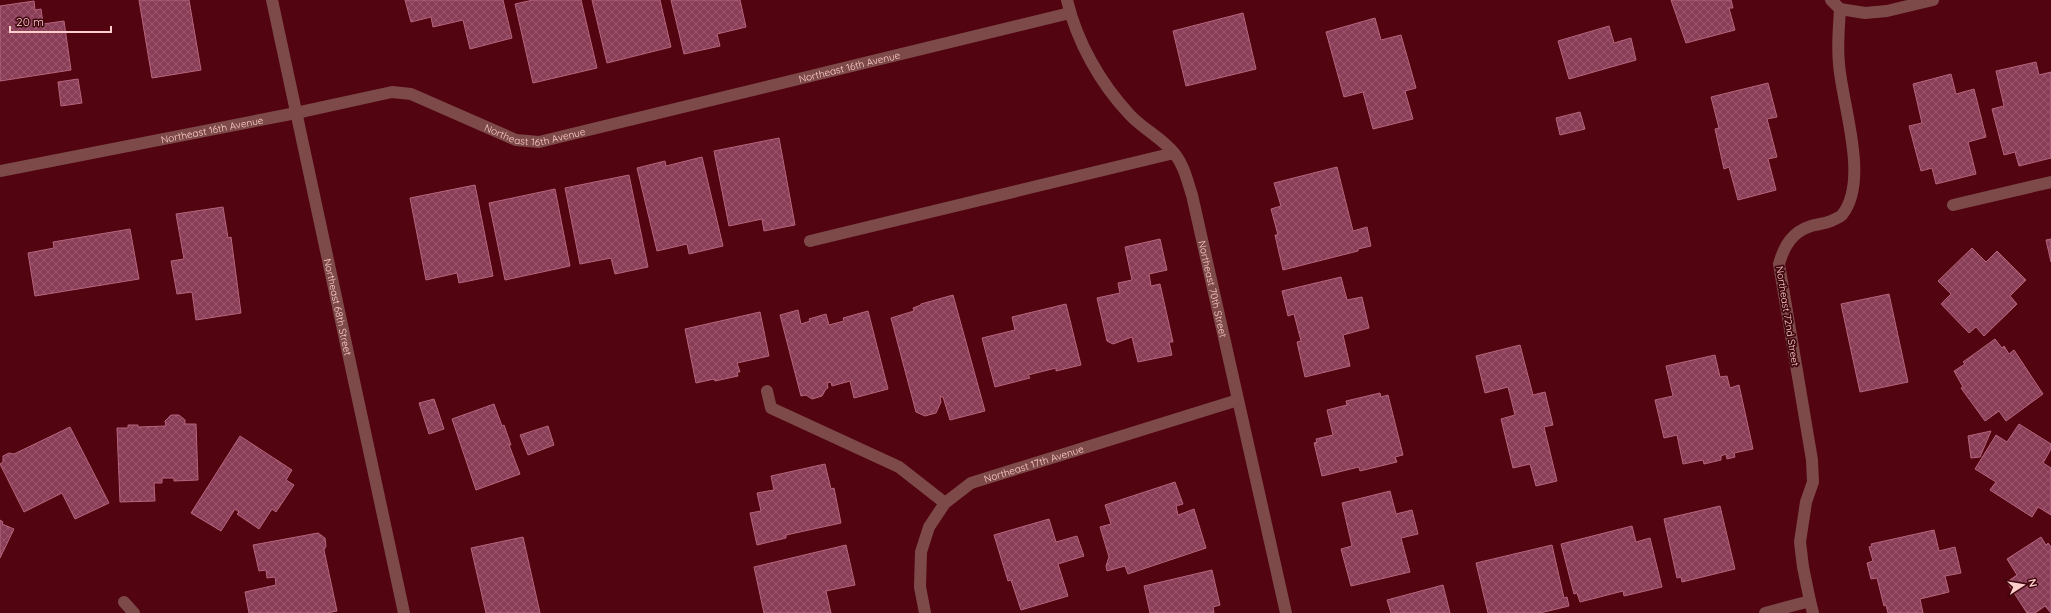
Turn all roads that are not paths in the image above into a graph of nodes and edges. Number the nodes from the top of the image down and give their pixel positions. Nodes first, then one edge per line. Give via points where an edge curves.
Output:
1 (272, 0) edge
2 (1068, 0) edge
3 (1831, 0) edge
4 (1933, 0) edge
5 (1840, 9) junction
6 (1070, 13) junction
7 (296, 113) junction
8 (1174, 153) junction
9 (0, 171) edge
10 (2051, 182) edge
11 (1953, 205) dead end
12 (810, 242) dead end
13 (767, 391) dead end
14 (1238, 400) junction
15 (945, 503) junction
16 (1810, 601) junction
17 (124, 602) dead end
18 (134, 613) edge
19 (404, 613) edge
20 (926, 613) edge
21 (1286, 613) edge
22 (1765, 613) edge
23 (1813, 613) edge

1 - 7 street, Northeast 68th Street
2 - 6 street, Northeast 70th Street
3 - 5 street
4 - 5 street via 1887,11 1865,13
5 - 16 street, Northeast 72nd Street via 1839,62 1842,95 1854,148 1855,175 1852,196 1841,216 1798,232 1788,242 1779,264 1812,460 1812,482 1800,542
6 - 7 street, Northeast 16th Avenue via 539,142 516,140 411,94 392,92
6 - 8 street, Northeast 70th Street via 1084,48 1114,96 1130,115
7 - 9 street, Northeast 16th Avenue
7 - 19 street, Northeast 68th Street
8 - 12 street
8 - 14 street, Northeast 70th Street via 1183,168 1192,195
10 - 11 street
13 - 15 street via 771,408 899,467
14 - 15 street, Northeast 17th Avenue via 971,483
14 - 21 street, Northeast 70th Street
15 - 20 street, Northeast 17th Avenue via 929,527 921,552 920,587
16 - 22 street
16 - 23 street, Northeast 72nd Street
17 - 18 street

